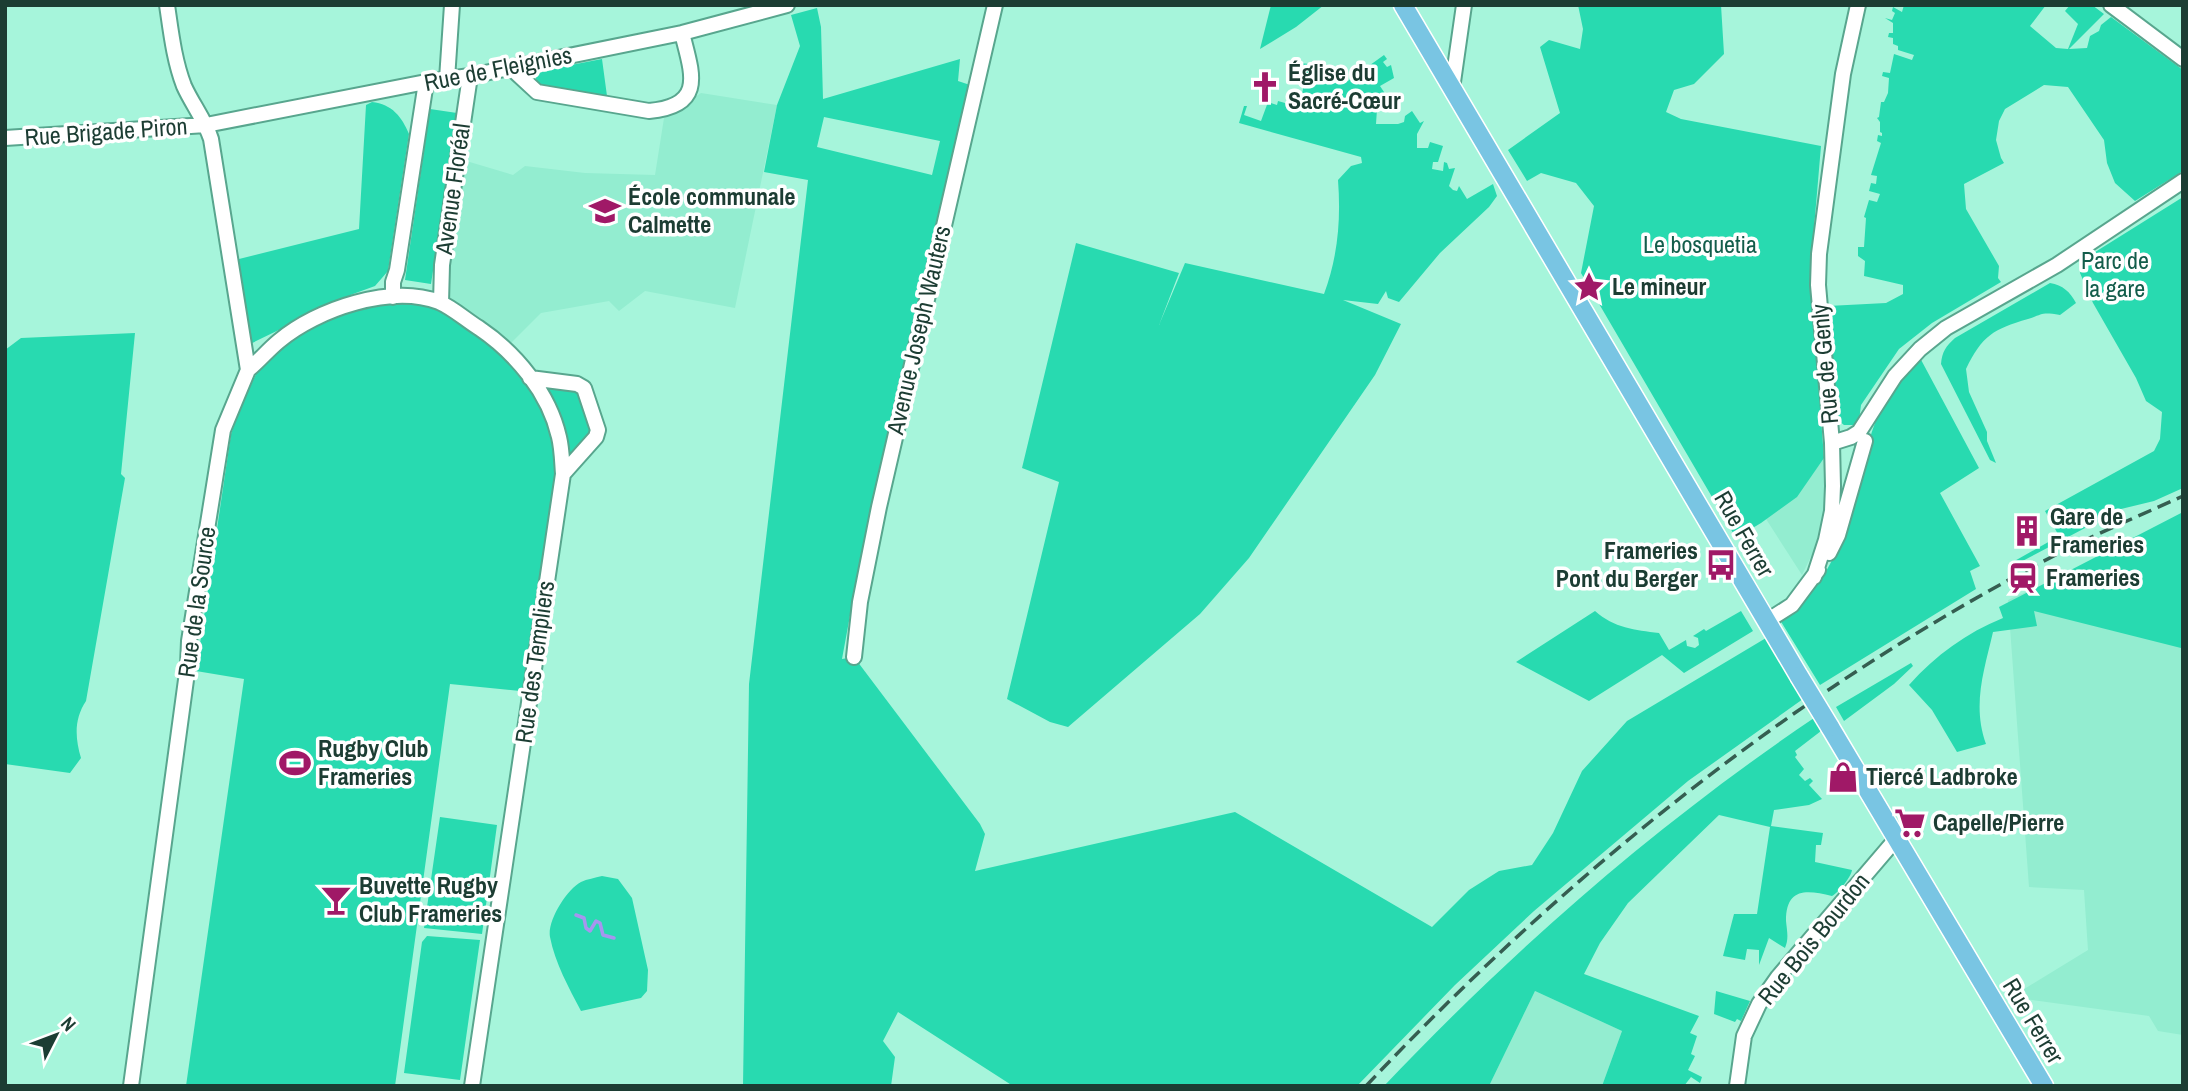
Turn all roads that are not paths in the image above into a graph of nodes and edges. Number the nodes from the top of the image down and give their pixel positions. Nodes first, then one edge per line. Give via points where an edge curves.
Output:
1 (167, 5) edge
2 (452, 5) edge
3 (787, 5) edge
4 (995, 5) edge
5 (1404, 5) edge
6 (1464, 5) edge
7 (1858, 5) edge
8 (2111, 5) edge
9 (682, 33) junction
10 (2183, 59) edge
11 (510, 68) junction
12 (470, 76) junction
13 (447, 79) junction
14 (426, 82) junction
15 (1452, 89) junction
16 (206, 125) junction
17 (5, 138) edge
18 (2183, 181) edge
19 (393, 297) junction
20 (441, 303) junction
21 (248, 370) junction
22 (530, 378) junction
23 (1880, 399) junction
24 (1865, 441) junction
25 (1832, 443) junction
26 (1833, 462) junction
27 (564, 474) junction
28 (1814, 577) junction
29 (1767, 621) junction
30 (854, 657) dead end
31 (1896, 839) junction
32 (131, 1086) edge
33 (472, 1086) edge
34 (1737, 1086) edge
35 (2043, 1086) edge

1 - 16 street via 173,49 185,86
2 - 13 street
3 - 9 street, Rue de Fleignies
4 - 30 street, Avenue Joseph Wauters via 879,507
5 - 15 main road, Rue Ferrer
6 - 15 street
7 - 25 street, Rue de Genly via 1843,74 1819,254
8 - 10 street
9 - 11 street, Rue de Fleignies
9 - 11 street via 692,86 664,110 537,92
11 - 12 street, Rue de Fleignies
12 - 13 street, Rue de Fleignies
12 - 20 street, Avenue Floréal via 442,265
13 - 14 street, Rue de Fleignies
14 - 16 street, Rue de Fleignies
14 - 19 street, Avenue Floréal
15 - 29 main road, Rue Ferrer
16 - 17 street, Rue Brigade Piron
16 - 21 street
18 - 23 street via 2071,255 1946,328 1920,349
19 - 20 street, Rue des Templiers
19 - 21 street, Rue des Templiers via 311,320 278,341
20 - 22 street, Rue des Templiers via 498,341
21 - 32 street, Rue de la Source via 223,430 218,456 188,641 185,692
22 - 27 street, Rue des Templiers via 559,437
22 - 27 street via 584,388 598,430
23 - 24 street, Rue de Genly
23 - 25 street via 1859,432
24 - 26 street via 1850,460
24 - 28 street, Rue de Genly via 1838,535
25 - 26 street, Rue de Genly
26 - 28 street, Rue de Genly via 1832,511
27 - 33 street, Rue des Templiers
28 - 29 street via 1792,605
29 - 31 main road, Rue Ferrer, bridge
31 - 34 street, Rue Bois Bourdon via 1759,1004 1744,1036
31 - 35 main road, Rue Ferrer

